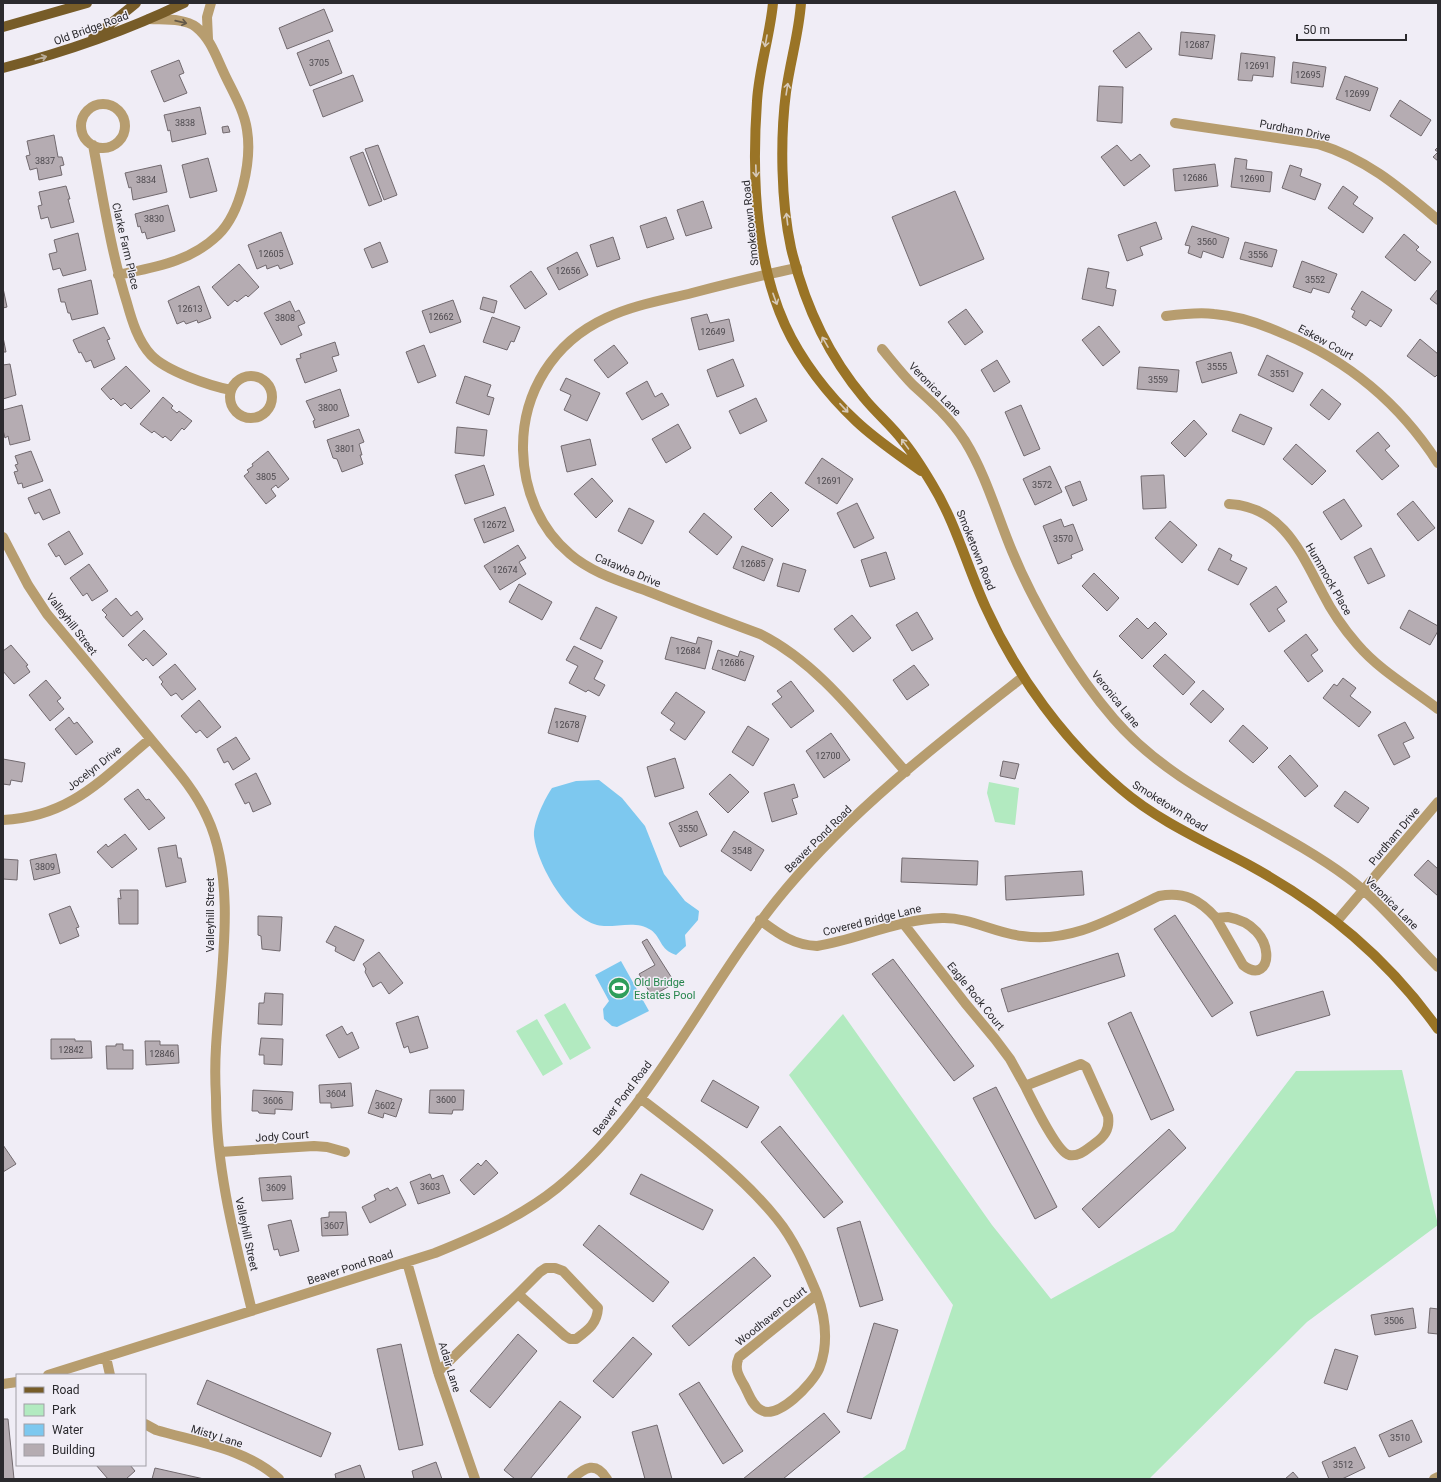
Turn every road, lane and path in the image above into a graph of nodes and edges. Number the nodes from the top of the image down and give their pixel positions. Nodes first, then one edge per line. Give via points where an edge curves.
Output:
1 (87, 3) edge
2 (136, 3) edge
3 (184, 3) edge
4 (211, 3) edge
5 (773, 3) edge
6 (801, 3) edge
7 (149, 19) junction
8 (3, 27) edge
9 (208, 39) junction
10 (87, 43) junction
11 (3, 68) edge
12 (1175, 123) dead end
13 (93, 145) junction
14 (1438, 220) edge
15 (796, 268) junction
16 (768, 274) junction
17 (118, 275) junction
18 (1166, 316) dead end
19 (882, 350) dead end
20 (231, 390) junction
21 (1438, 463) edge
22 (927, 476) junction
23 (1229, 504) dead end
24 (3, 537) edge
25 (1023, 677) junction
26 (1438, 709) edge
27 (150, 739) junction
28 (906, 772) junction
29 (1438, 802) edge
30 (3, 820) edge
31 (1364, 890) junction
32 (1216, 918) junction
33 (760, 920) junction
34 (1337, 921) junction
35 (903, 924) junction
36 (1438, 967) edge
37 (1438, 1029) edge
38 (1025, 1086) junction
39 (640, 1098) junction
40 (220, 1152) junction
41 (345, 1152) dead end
42 (406, 1262) junction
43 (518, 1294) junction
44 (817, 1294) junction
45 (252, 1311) junction
46 (106, 1357) junction
47 (438, 1372) junction
48 (51, 1374) edge
49 (110, 1374) edge
50 (16, 1382) edge
51 (3, 1384) edge
52 (146, 1425) edge
53 (1438, 1477) edge
54 (279, 1479) edge
55 (475, 1479) edge
56 (572, 1479) edge
57 (608, 1479) edge
58 (1434, 1479) edge

1 - 8 main road
2 - 10 main road
3 - 7 main road, Old Bridge Road
4 - 9 street via 207,17
5 -> 16 main road, Smoketown Road via 757,100 755,148 757,196
15 -> 6 main road, Smoketown Road via 790,245 786,210 783,135 786,93
7 -> 9 street via 184,22 197,28
7 - 10 main road, Old Bridge Road
9 - 17 street via 243,115 247,130 246,172 235,209 219,234 192,255 157,267
11 -> 10 main road, Old Bridge Road
12 - 14 street, Purdham Drive via 1310,143 1333,149 1357,159 1380,173
13 - 13 street, Clarke Farm Place via 83,135 81,121 84,115 94,106 108,104 115,107 124,119 124,134 114,145 100,148
13 - 17 street, Clarke Farm Place
15 - 16 street, Catawba Drive
22 -> 15 main road, Smoketown Road via 903,440 864,398 844,371 824,339 806,302
16 -> 22 main road, Smoketown Road via 784,324 814,372 857,421
16 - 28 street, Catawba Drive via 654,302 607,317 569,342 550,361 533,392 523,439 527,486 542,522 570,554 598,572 779,643 816,672
17 - 20 street, Clarke Farm Place via 136,332 151,356 181,374
18 - 21 street, Eskew Court via 1190,313 1238,318 1288,335 1333,357 1382,394 1404,417
19 - 31 street, Veronica Lane via 948,418 964,440 977,464 1013,554 1043,612 1093,692 1114,720 1165,767 1188,783 1272,831
20 - 20 street via 240,380 253,376 260,378 270,388 272,402 259,417 246,417 240,415 231,404
22 - 25 main road, Smoketown Road via 945,505 986,608
23 - 26 street, Hummock Place via 1251,507 1278,523 1306,560 1323,595 1358,645 1379,666
24 - 27 street, Valleyhill Street via 28,585 47,614
25 - 28 street, Beaver Pond Road
25 - 34 main road, Smoketown Road via 1082,751 1122,790 1160,817 1252,867
27 - 30 street, Jocelyn Drive via 74,800 42,814
27 - 40 street, Valleyhill Street via 185,779 199,800 217,842 222,866 223,942 216,1050
28 - 33 street, Beaver Pond Road via 836,835 800,872
29 - 31 street, Purdham Drive
31 - 34 street, Purdham Drive
31 - 36 street, Veronica Lane
32 - 32 street, Covered Bridge Lane via 1239,919 1257,930 1267,952 1265,965 1255,971 1243,965
32 - 35 street, Covered Bridge Lane via 1197,900 1185,895 1170,894 1160,896 1094,927 1062,936 1021,936 964,920 944,918 923,919
33 - 35 street, Covered Bridge Lane via 786,939 811,946 828,944
33 - 39 street, Beaver Pond Road
34 - 37 main road, Smoketown Road via 1392,971
35 - 38 street, Eagle Rock Court via 995,1039
38 - 38 street, Eagle Rock Court via 1063,1152 1070,1155 1082,1153 1103,1137 1107,1130 1108,1116 1086,1067 1081,1064
39 - 42 street, Beaver Pond Road via 617,1129 591,1157 535,1204 473,1238
39 - 44 street, Woodhaven Court via 690,1136 759,1198 793,1243
40 - 41 street, Jody Court via 314,1146 327,1146
40 - 45 street, Valleyhill Street via 234,1237
42 - 45 street, Beaver Pond Road
42 - 47 street, Adair Lane
43 - 43 street via 540,1272 546,1268 555,1268 568,1275 598,1308 598,1316 590,1329 576,1339 570,1339
43 - 47 street
44 - 44 street, Woodhaven Court via 739,1357 736,1364 737,1372 756,1406 762,1411 776,1412 794,1399 819,1370 824,1352 825,1330
45 - 46 street, Beaver Pond Road
46 - 48 street, Beaver Pond Road
46 - 49 street
47 - 55 street, Adair Lane
50 - 51 street
52 - 54 street, Misty Lane via 156,1430 238,1454
53 - 58 street
56 - 57 street via 584,1469 596,1468

